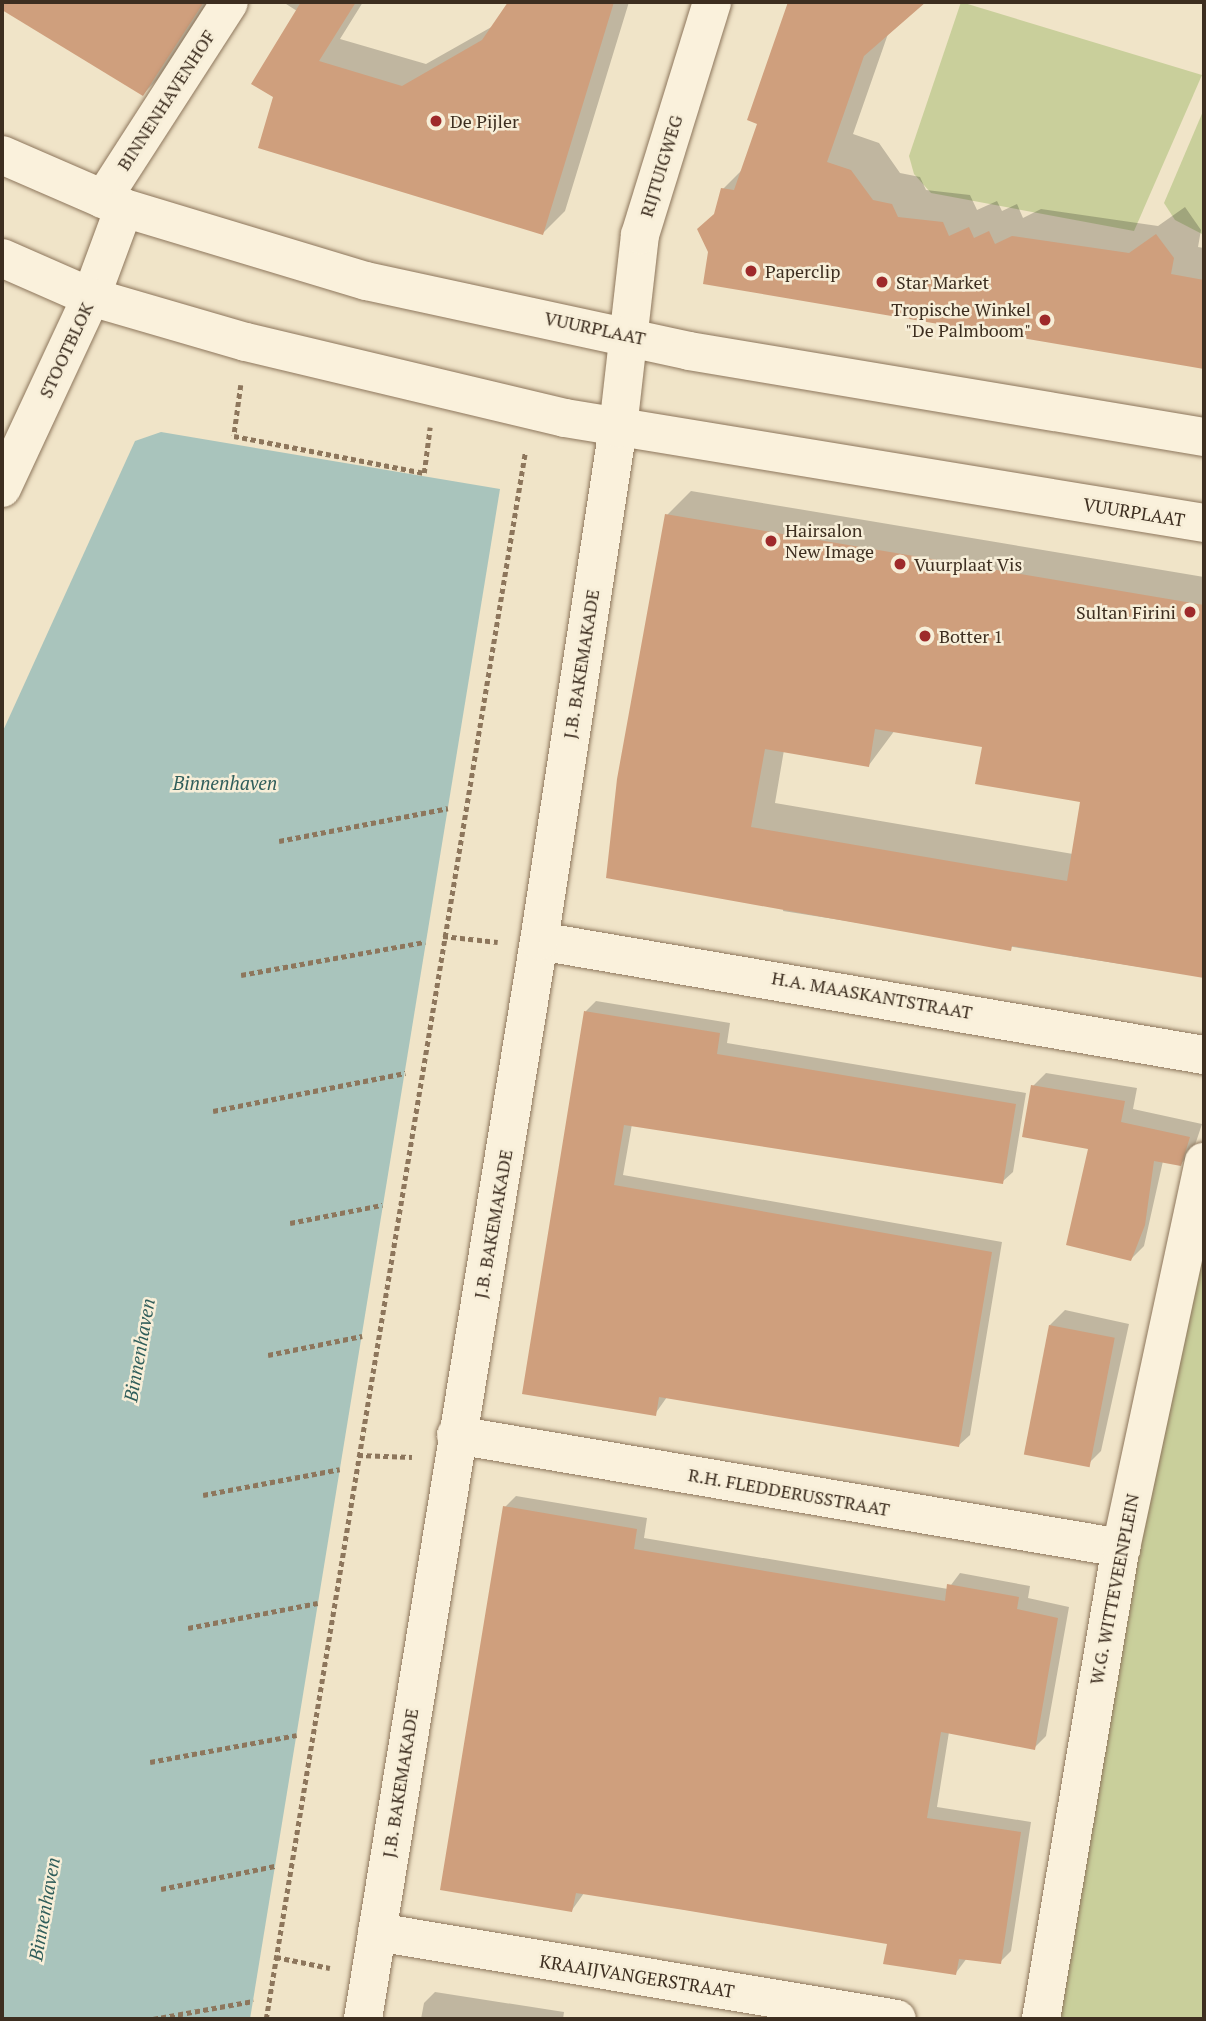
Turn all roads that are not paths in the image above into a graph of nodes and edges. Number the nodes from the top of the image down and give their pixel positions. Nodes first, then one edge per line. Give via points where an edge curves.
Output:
1 (229, 2) edge
2 (712, 2) edge
3 (2, 155) edge
4 (113, 204) junction
5 (2, 258) edge
6 (91, 297) junction
7 (629, 334) junction
8 (618, 428) junction
9 (1204, 437) edge
10 (2, 488) edge
11 (1204, 523) edge
12 (539, 941) junction
13 (1204, 1055) edge
14 (1204, 1163) edge
15 (456, 1436) junction
16 (1121, 1548) junction
17 (377, 1932) junction
18 (365, 2003) edge
19 (897, 2019) edge
20 (1041, 2019) edge

1 - 4 street, BINNENHAVENHOF
2 - 7 street, RIJTUIGWEG via 640,235
3 - 4 street, VUURPLAAT
4 - 6 street, STOOTBLOK
4 - 7 street, VUURPLAAT via 366,281
5 - 6 street, VUURPLAAT
6 - 8 street, VUURPLAAT via 532,411
6 - 10 street, STOOTBLOK
7 - 8 street, RIJTUIGWEG
7 - 9 street, VUURPLAAT via 688,351
8 - 11 street, VUURPLAAT
8 - 12 street, J.B. BAKEMAKADE
12 - 13 street, H.A. MAASKANTSTRAAT
12 - 15 street, J.B. BAKEMAKADE
14 - 16 street, W.G. WITTEVEENPLEIN
15 - 16 street, R.H. FLEDDERUSSTRAAT
15 - 17 street, J.B. BAKEMAKADE
16 - 20 street, W.G. WITTEVEENPLEIN
17 - 18 street, J.B. BAKEMAKADE
17 - 19 street, KRAAIJVANGERSTRAAT

